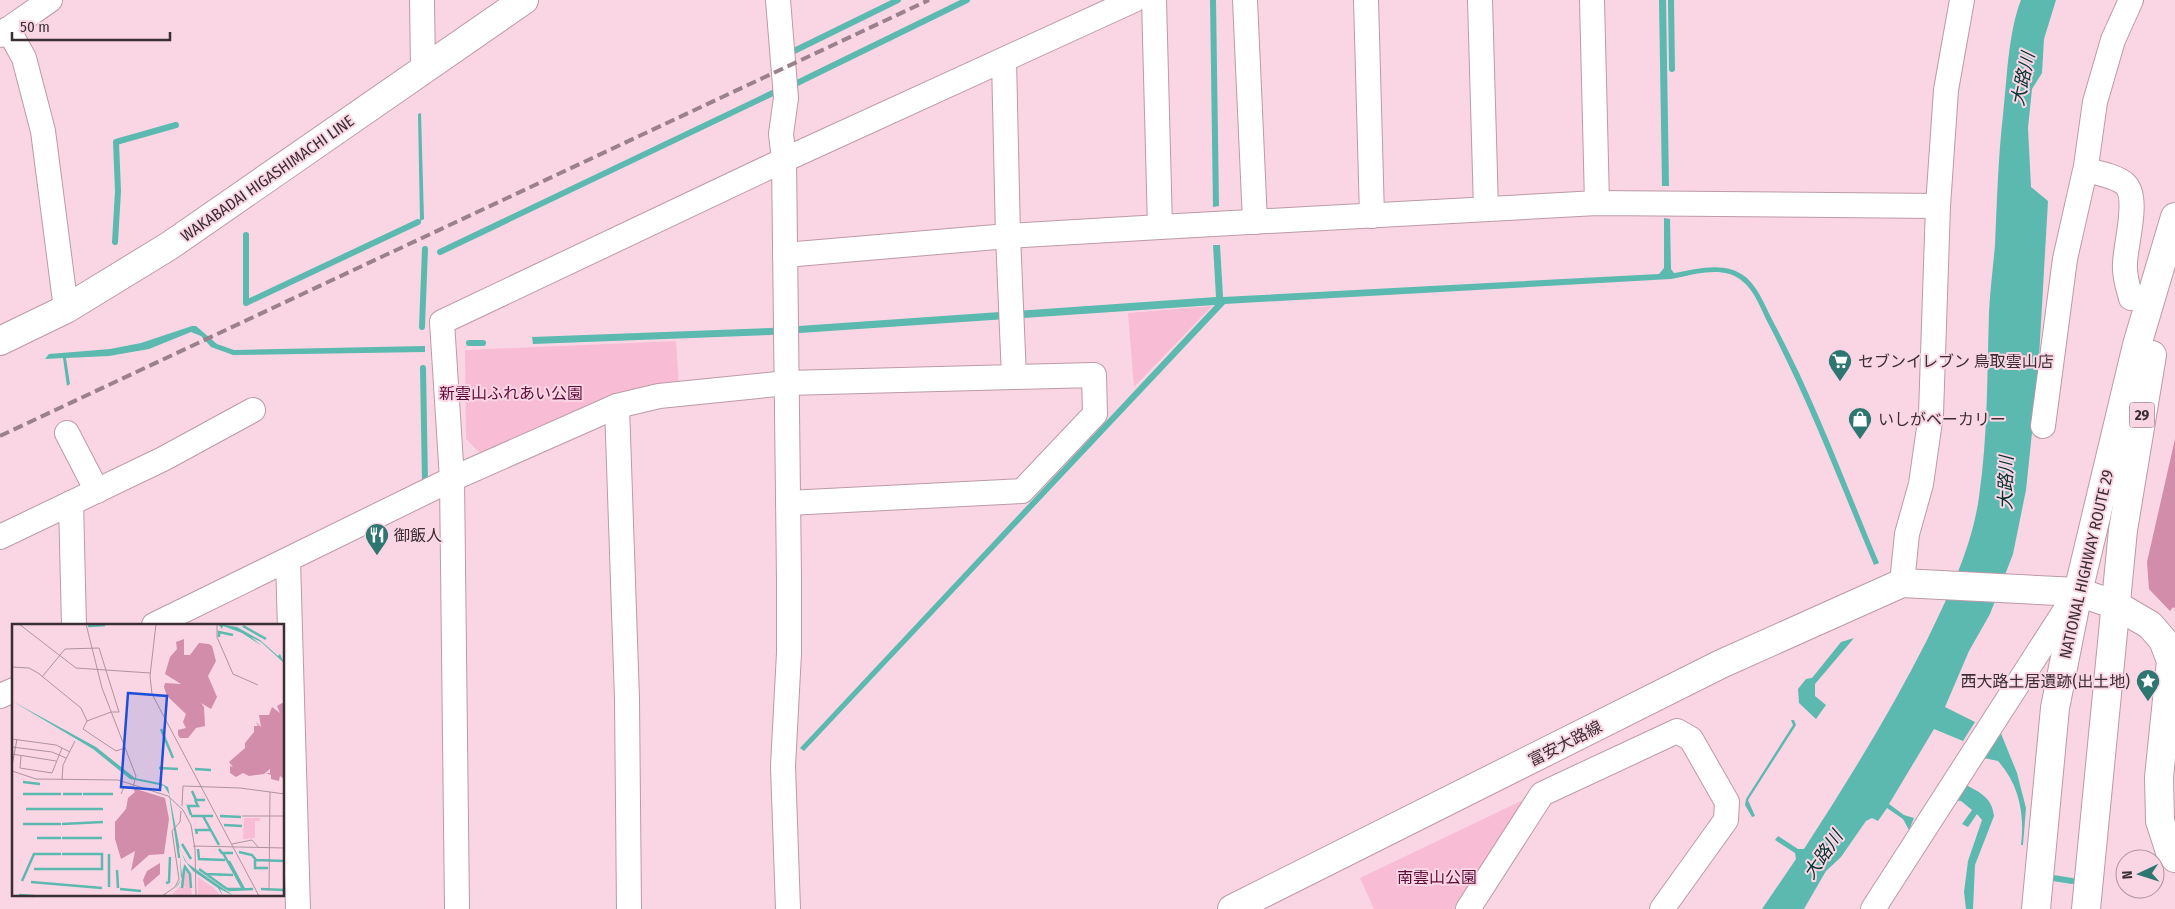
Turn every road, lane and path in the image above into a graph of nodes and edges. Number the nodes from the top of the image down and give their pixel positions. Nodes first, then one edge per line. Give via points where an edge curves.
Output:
1 (50, 0) edge
2 (422, 0) edge
3 (524, 0) edge
4 (778, 0) edge
5 (1134, 0) edge
6 (1154, 0) edge
7 (1245, 0) edge
8 (1366, 0) edge
9 (1480, 0) edge
10 (1592, 0) edge
11 (1962, 0) edge
12 (2131, 0) edge
13 (4, 32) edge
14 (1004, 60) junction
15 (423, 69) junction
16 (784, 160) junction
17 (2086, 170) junction
18 (1597, 203) junction
19 (1938, 206) junction
20 (1486, 209) junction
21 (1372, 216) junction
22 (2174, 221) edge
23 (1255, 222) junction
24 (1160, 227) junction
25 (1008, 236) junction
26 (785, 255) junction
27 (2131, 298) dead end
28 (66, 309) junction
29 (0, 341) edge
30 (1014, 377) junction
31 (787, 383) junction
32 (617, 406) junction
33 (253, 410) dead end
34 (2043, 426) dead end
35 (67, 434) dead end
36 (452, 480) junction
37 (97, 491) junction
38 (788, 502) junction
39 (71, 504) junction
40 (0, 537) edge
41 (288, 560) junction
42 (1902, 583) junction
43 (2078, 592) junction
44 (2116, 605) junction
45 (74, 624) edge
46 (156, 624) edge
47 (12, 691) edge
48 (0, 696) edge
49 (2175, 858) edge
50 (1273, 901) edge
51 (2087, 904) edge
52 (298, 909) edge
53 (457, 909) edge
54 (629, 909) edge
55 (788, 909) edge
56 (1232, 909) edge
57 (1468, 909) edge
58 (1662, 909) edge
59 (1873, 909) edge
60 (2036, 909) edge

1 - 13 street
2 - 15 street
3 - 15 main road, WAKABADAI HIGASHIMACHI LINE
4 - 16 street via 786,98 781,134
5 - 14 street
6 - 24 street
7 - 23 street
8 - 21 street
9 - 20 street
10 - 18 street
11 - 19 street via 1946,90
12 - 17 street via 2114,40 2095,102
13 - 28 street via 24,58 43,131
14 - 16 street
14 - 25 street
15 - 28 main road, WAKABADAI HIGASHIMACHI LINE via 169,246
16 - 26 street
16 - 36 street via 442,322
17 - 27 street via 2118,179 2131,193 2125,264
17 - 34 street via 2065,258
18 - 19 street
18 - 20 street
19 - 42 street via 1931,414 1921,484 1907,534
20 - 21 street
21 - 23 street
22 - 43 main road, NATIONAL HIGHWAY ROUTE 29 / 29 via 2137,345
22 - 44 main road, NATIONAL HIGHWAY ROUTE 29 / 29 via 2123,530
23 - 24 street
24 - 25 street
25 - 26 street
25 - 30 street
26 - 31 street
28 - 29 main road, WAKABADAI HIGASHIMACHI LINE
30 - 31 street
30 - 38 street via 1094,375 1095,414 1022,491
31 - 32 street via 658,396
31 - 38 street
32 - 36 street
32 - 54 street via 627,699
33 - 37 street
35 - 37 street
36 - 41 street
36 - 53 street
37 - 39 street
38 - 55 street via 789,653 782,766
39 - 40 street
39 - 45 street
41 - 46 street
41 - 52 street
42 - 43 main road
42 - 50 main road, 富安大路線 via 1721,664
43 - 44 main road
43 - 59 street
43 - 60 main road, NATIONAL HIGHWAY ROUTE 29 / 29 via 2055,708
44 - 49 main road via 2150,625 2163,640 2170,661 2159,786 2160,821
44 - 51 main road, NATIONAL HIGHWAY ROUTE 29 / 29
47 - 48 street
50 - 56 main road, 富安大路線
57 - 58 street via 1542,794 1678,731 1691,739 1727,802 1726,820

